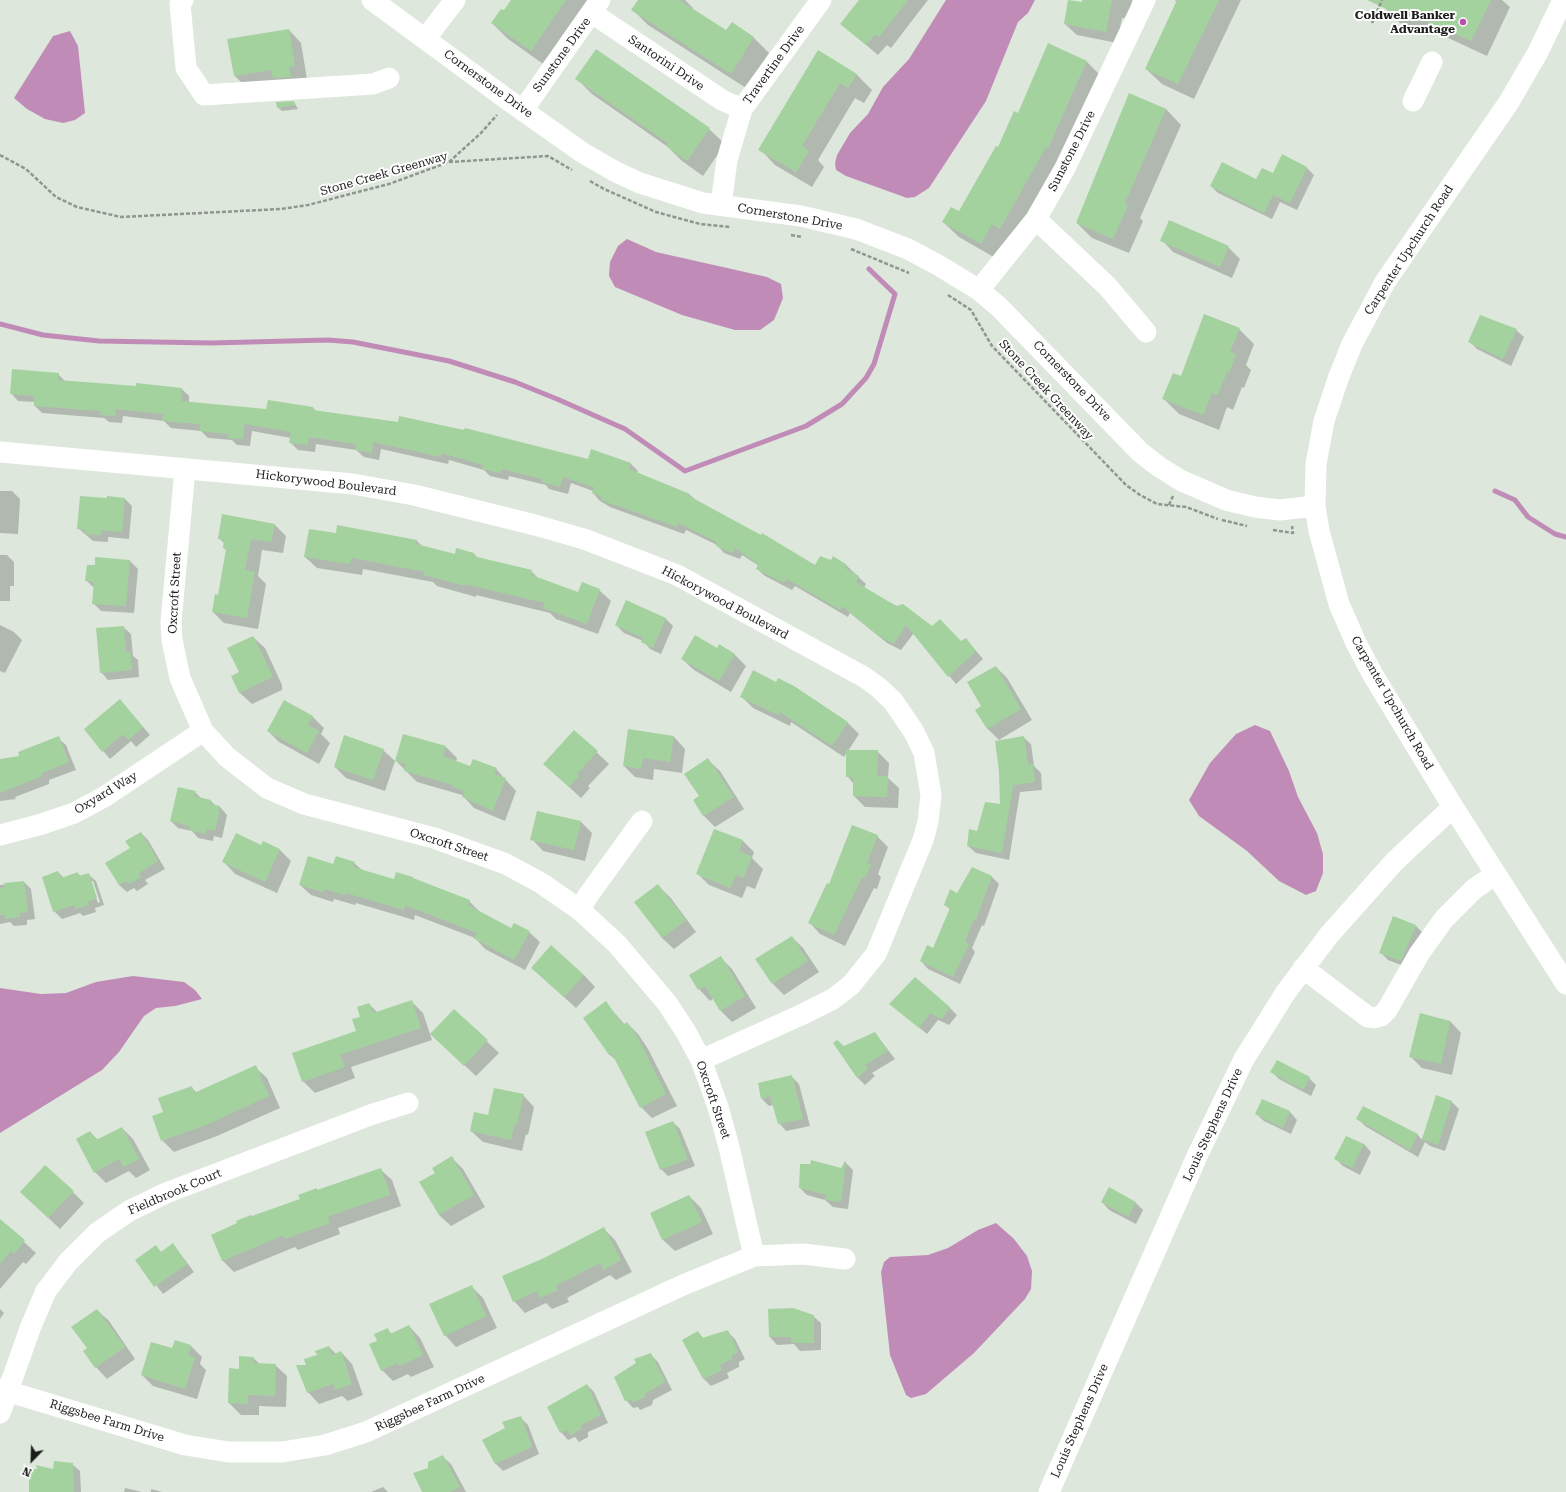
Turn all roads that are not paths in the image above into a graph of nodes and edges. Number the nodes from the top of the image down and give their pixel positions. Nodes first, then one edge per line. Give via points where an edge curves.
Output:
1 (372, 0) edge
2 (455, 0) edge
3 (822, 0) edge
4 (1145, 0) edge
5 (1563, 0) edge
6 (181, 2) edge
7 (596, 7) edge
8 (425, 39) junction
9 (1432, 62) dead end
10 (389, 78) dead end
11 (1413, 101) dead end
12 (742, 109) junction
13 (523, 110) junction
14 (721, 205) junction
15 (1036, 219) junction
16 (979, 290) junction
17 (1146, 332) dead end
18 (0, 452) edge
19 (185, 469) junction
20 (1315, 506) junction
21 (203, 731) junction
22 (1454, 807) junction
23 (642, 821) dead end
24 (0, 835) edge
25 (1496, 874) junction
26 (580, 910) junction
27 (1303, 968) junction
28 (1566, 984) edge
29 (701, 1060) junction
30 (408, 1103) dead end
31 (754, 1256) junction
32 (845, 1259) dead end
33 (4, 1390) edge
34 (0, 1413) edge
35 (1049, 1492) edge

1 - 8 street, Cornerstone Drive
2 - 8 street
3 - 12 street, Travertine Drive
4 - 15 street, Sunstone Drive via 1065,168
5 - 20 street, Carpenter Upchurch Road via 1538,52 1508,102 1385,282 1358,332 1324,421 1316,464
6 - 10 street via 186,68 204,95 373,84
7 - 12 street, Santorini Drive via 722,100
7 - 13 street, Sunstone Drive
8 - 13 street, Cornerstone Drive
9 - 11 street
12 - 14 street, Travertine Drive via 727,160
13 - 14 street, Cornerstone Drive via 583,153 616,172 676,196
14 - 16 street, Cornerstone Drive via 802,216 856,229 908,249
15 - 16 street, Sunstone Drive
15 - 17 street via 1107,286
16 - 20 street, Cornerstone Drive via 1032,339 1140,452 1158,466 1180,480 1226,500 1280,510
18 - 19 street, Hickorywood Boulevard
19 - 21 street, Oxcroft Street via 171,622 172,640 180,678
19 - 29 street, Hickorywood Boulevard via 346,483 394,491 584,539 656,565 702,588 864,677 892,701 914,732 924,754 929,780 930,809 918,855 876,954 851,985 833,999
20 - 22 street, Carpenter Upchurch Road via 1319,531 1339,604 1356,643
21 - 24 street, Oxyard Way via 104,797 74,813
21 - 26 street, Oxcroft Street via 241,769 274,791 304,804 469,849 512,867
22 - 25 street, Carpenter Upchurch Road
22 - 27 street, Louis Stephens Drive via 1400,855
23 - 26 street
25 - 27 street via 1474,889 1444,919 1381,1016 1368,1017
25 - 28 street, Carpenter Upchurch Road
26 - 29 street, Oxcroft Street via 618,944 647,978 686,1032
27 - 35 street, Louis Stephens Drive via 1244,1059 1220,1107
29 - 31 street, Oxcroft Street via 727,1140
30 - 33 street, Fieldbrook Court via 166,1193 111,1223 84,1245 46,1291
31 - 32 street, Riggsbee Farm Drive via 803,1254
31 - 33 street, Riggsbee Farm Drive via 683,1285 384,1425 325,1445 259,1454 206,1450
33 - 34 street, Fieldbrook Court

